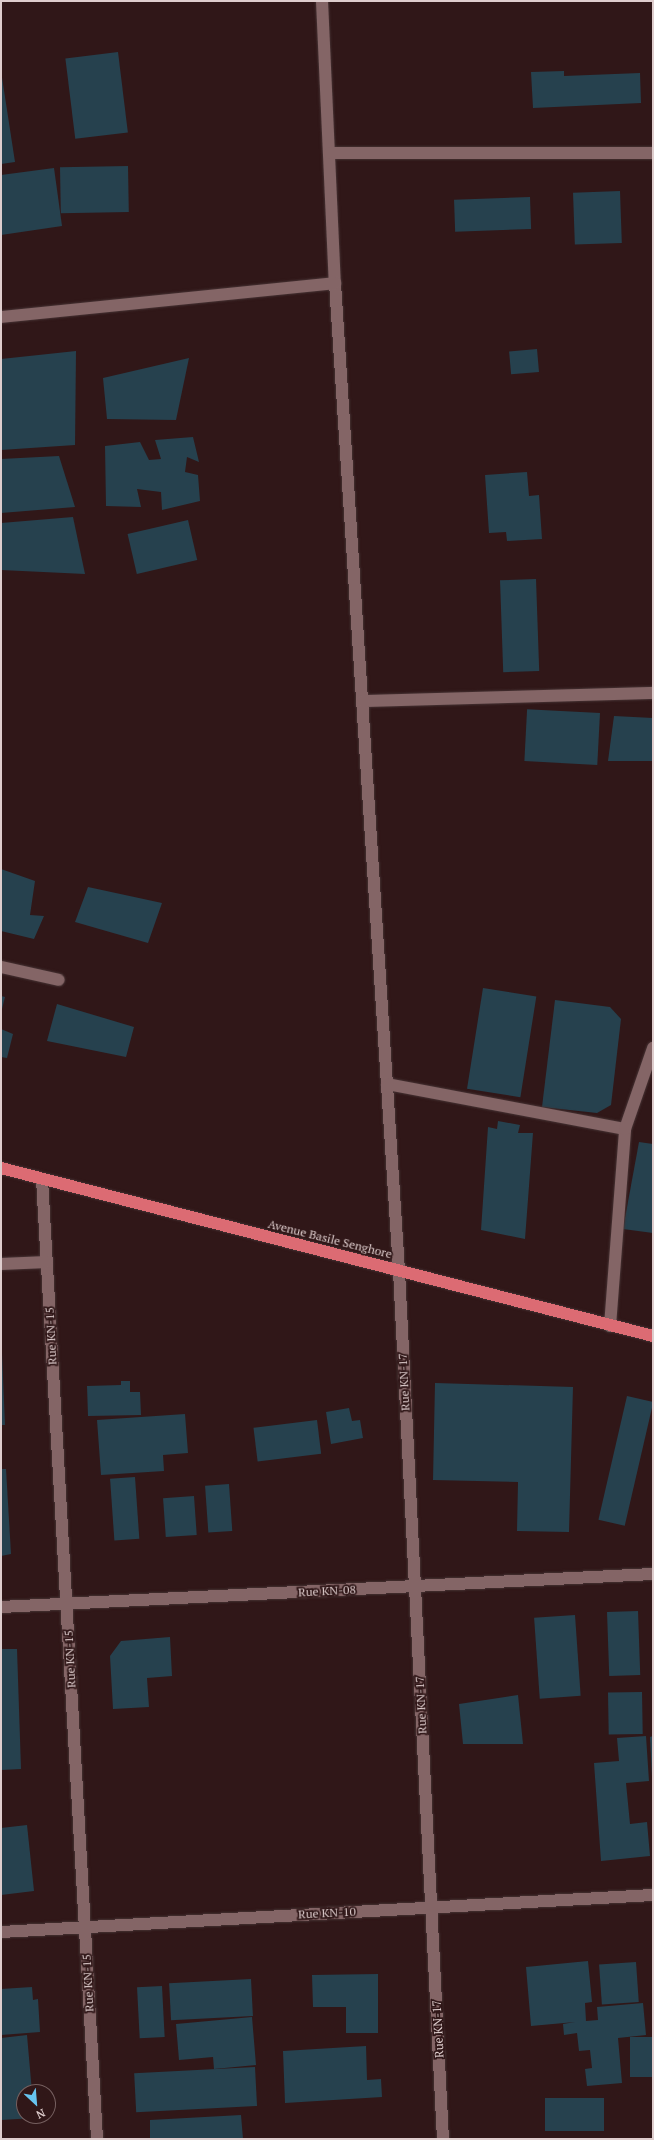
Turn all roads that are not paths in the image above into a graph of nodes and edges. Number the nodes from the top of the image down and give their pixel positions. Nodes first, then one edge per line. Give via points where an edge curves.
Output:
1 (322, 1) edge
2 (330, 153) junction
3 (653, 153) edge
4 (335, 283) junction
5 (1, 317) edge
6 (653, 693) edge
7 (363, 701) junction
8 (1, 967) edge
9 (60, 980) dead end
10 (653, 1048) edge
11 (387, 1084) junction
12 (625, 1129) junction
13 (1, 1168) edge
14 (42, 1179) junction
15 (46, 1262) junction
16 (1, 1264) edge
17 (399, 1271) junction
18 (610, 1326) junction
19 (653, 1336) edge
20 (653, 1574) edge
21 (415, 1586) junction
22 (67, 1604) junction
23 (1, 1607) edge
24 (653, 1895) edge
25 (431, 1908) junction
26 (85, 1927) junction
27 (1, 1932) edge
28 (97, 2139) edge
29 (443, 2139) edge

1 - 2 street, Rue KN-17
2 - 3 street
2 - 4 street, Rue KN-17
4 - 5 street
4 - 7 street, Rue KN-17
6 - 7 street
7 - 11 street, Rue KN-17
8 - 9 street
10 - 12 street
11 - 12 street
11 - 17 street, Rue KN-17
12 - 18 street
13 - 14 highway, Avenue Basile Senghore
14 - 15 street, Rue KN-15
14 - 17 highway, Avenue Basile Senghore
15 - 16 street
15 - 22 street, Rue KN-15
17 - 18 highway, Avenue Basile Senghore
17 - 21 street, Rue KN-17
18 - 19 highway, Avenue Basile Senghore
20 - 21 street, Rue KN-08
21 - 22 street, Rue KN-08
21 - 25 street, Rue KN-17
22 - 23 street, Rue KN-08
22 - 26 street, Rue KN-15
24 - 25 street, Rue KN-10
25 - 26 street, Rue KN-10
25 - 29 street, Rue KN-17
26 - 27 street, Rue KN-10
26 - 28 street, Rue KN-15

